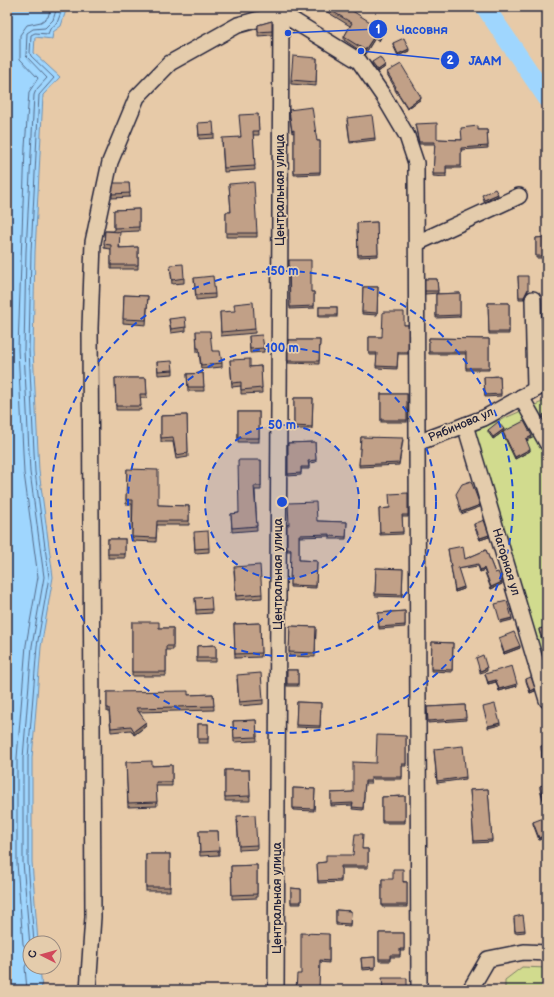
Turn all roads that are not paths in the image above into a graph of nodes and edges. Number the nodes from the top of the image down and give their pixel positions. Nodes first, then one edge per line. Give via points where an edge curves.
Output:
1 (280, 10) edge
2 (519, 196) dead end
3 (417, 243) junction
4 (533, 299) dead end
5 (541, 386) edge
6 (521, 397) junction
7 (466, 425) junction
8 (417, 443) junction
9 (547, 443) edge
10 (547, 700) edge
11 (547, 953) edge
12 (88, 990) edge
13 (276, 990) edge
14 (419, 990) edge
15 (470, 990) edge

1 - 3 street via 359,60 407,136 416,163
1 - 12 street via 238,26 170,63 137,97 110,162 93,242 90,328 93,917
1 - 13 street, Центральная улица
2 - 3 street
3 - 8 street
4 - 5 street
5 - 6 street, Рябинова ул
6 - 7 street, Рябинова ул
6 - 9 street
7 - 8 street, Рябинова ул
7 - 10 street, Нагорная ул
8 - 14 street
11 - 15 street via 524,952 488,960

